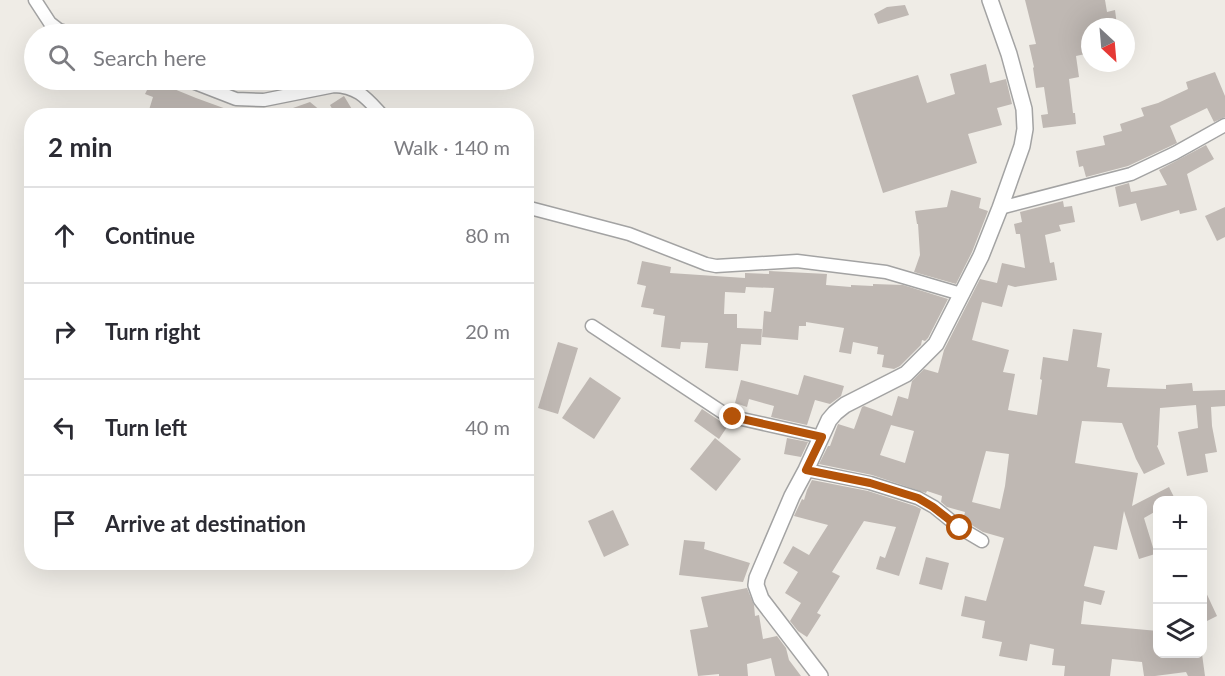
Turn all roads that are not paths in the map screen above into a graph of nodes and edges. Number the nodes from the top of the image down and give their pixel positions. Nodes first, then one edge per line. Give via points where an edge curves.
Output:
1 (35, 0) edge
2 (990, 0) edge
3 (51, 24) edge
4 (212, 90) edge
5 (314, 90) edge
6 (354, 90) edge
7 (376, 108) edge
8 (1225, 125) edge
9 (1000, 208) junction
10 (534, 209) edge
11 (961, 294) junction
12 (592, 326) dead end
13 (822, 437) junction
14 (806, 470) junction
15 (982, 541) dead end
16 (820, 676) edge

1 - 3 street
2 - 9 street via 1010,54 1025,119 1022,146
4 - 5 street via 236,99 264,100
6 - 7 street
8 - 9 street via 1131,174
9 - 11 street
10 - 11 street via 629,234 716,266 796,261 886,272
11 - 13 street via 936,344 923,359 906,374 845,405 829,420
12 - 13 street via 725,414
13 - 14 street
14 - 15 street via 918,498
14 - 16 street via 756,585 761,598

